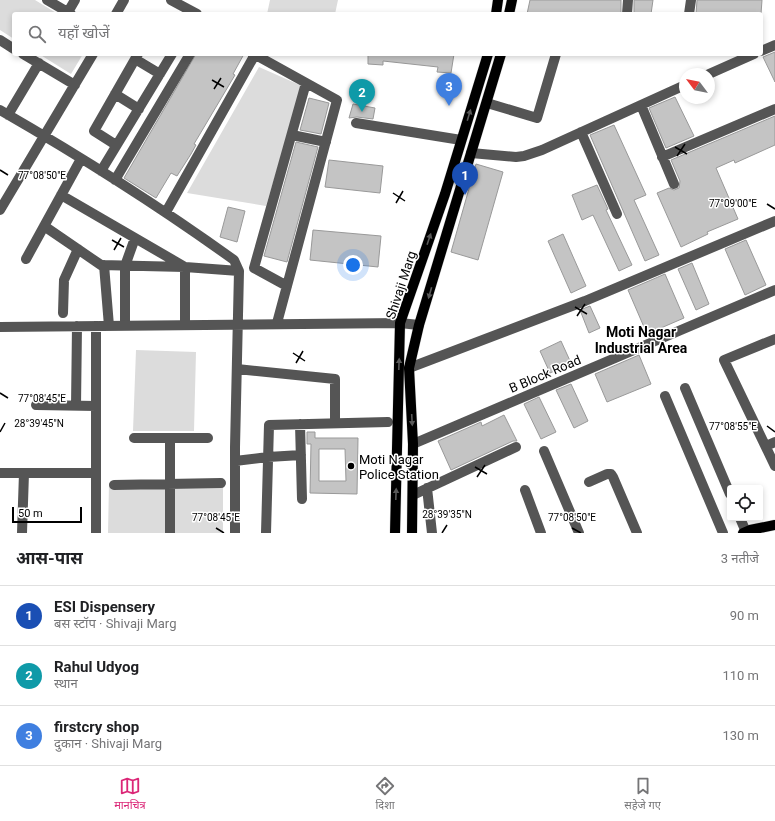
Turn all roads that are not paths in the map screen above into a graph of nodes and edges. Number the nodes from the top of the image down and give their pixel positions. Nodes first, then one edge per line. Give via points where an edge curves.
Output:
1 (47, 0) edge
2 (75, 0) edge
3 (124, 0) edge
4 (171, 0) edge
5 (498, 0) edge
6 (512, 0) edge
7 (628, 0) edge
8 (691, 0) edge
9 (68, 12) edge
10 (70, 12) edge
11 (117, 12) edge
12 (193, 12) edge
13 (496, 12) edge
14 (510, 12) edge
15 (627, 12) edge
16 (689, 12) edge
17 (1, 44) edge
18 (775, 44) edge
19 (12, 47) edge
20 (763, 50) edge
21 (27, 56) edge
22 (92, 56) edge
23 (137, 56) edge
24 (171, 56) edge
25 (189, 56) edge
26 (254, 56) edge
27 (258, 56) edge
28 (487, 56) edge
29 (500, 56) edge
30 (555, 56) edge
31 (750, 56) edge
32 (39, 63) junction
33 (715, 71) edge
34 (160, 74) junction
35 (306, 83) junction
36 (75, 85) junction
37 (679, 88) edge
38 (115, 94) junction
39 (487, 103) junction
40 (641, 105) junction
41 (138, 109) junction
42 (775, 109) edge
43 (4, 112) edge
44 (356, 124) dead end
45 (581, 132) junction
46 (44, 135) junction
47 (292, 135) junction
48 (462, 140) junction
49 (326, 142) junction
50 (116, 145) junction
51 (471, 153) junction
52 (662, 156) junction
53 (81, 159) junction
54 (100, 171) junction
55 (115, 180) junction
56 (674, 184) dead end
57 (61, 195) junction
58 (0, 210) edge
59 (166, 212) junction
60 (617, 214) dead end
61 (775, 221) edge
62 (44, 226) junction
63 (135, 238) junction
64 (78, 249) junction
65 (26, 259) dead end
66 (104, 265) junction
67 (125, 266) junction
68 (184, 267) junction
69 (239, 271) junction
70 (287, 286) junction
71 (775, 290) edge
72 (63, 313) dead end
73 (277, 323) junction
74 (400, 323) junction
75 (185, 324) junction
76 (238, 324) junction
77 (125, 325) junction
78 (419, 325) junction
79 (77, 326) junction
80 (96, 326) junction
81 (109, 326) junction
82 (0, 327) edge
83 (775, 339) edge
84 (409, 368) junction
85 (237, 369) junction
86 (685, 388) dead end
87 (665, 396) dead end
88 (36, 405) dead end
89 (76, 406) junction
90 (96, 406) junction
91 (388, 422) dead end
92 (335, 423) junction
93 (300, 424) junction
94 (134, 438) dead end
95 (170, 438) junction
96 (208, 438) dead end
97 (413, 444) junction
98 (770, 444) edge
99 (516, 447) dead end
100 (544, 451) dead end
101 (301, 455) junction
102 (268, 457) junction
103 (235, 461) junction
104 (775, 466) edge
105 (0, 473) edge
106 (24, 473) junction
107 (96, 473) junction
108 (590, 482) dead end
109 (221, 483) dead end
110 (170, 484) junction
111 (114, 485) dead end
112 (727, 487) edge
113 (427, 488) junction
114 (525, 490) dead end
115 (413, 495) junction
116 (302, 499) dead end
117 (741, 521) edge
118 (775, 525) edge
119 (745, 532) edge
120 (22, 533) edge
121 (96, 533) edge
122 (170, 533) edge
123 (235, 533) edge
124 (266, 533) edge
125 (395, 533) edge
126 (412, 533) edge
127 (432, 533) edge
128 (541, 533) edge
129 (579, 533) edge
130 (637, 533) edge
131 (723, 533) edge

1 - 9 street
2 - 10 street
3 - 11 street
4 - 12 street
5 - 13 main road
6 - 14 main road
7 - 15 street
8 - 16 street
17 - 19 street
18 - 20 street
21 - 32 street
22 - 36 street
23 - 34 street
23 - 38 street
24 - 34 street
25 - 55 street
26 - 59 street
27 - 35 street
48 -> 28 main road, Shivaji Marg
29 - 39 main road
30 - 39 street via 537,118
31 - 33 street
32 - 36 street
32 - 43 street
34 - 41 street
35 - 47 street
35 - 49 street via 337,100
36 - 46 street
37 - 40 street
38 - 41 street
38 - 50 street via 94,131
39 - 51 main road
40 - 45 street
40 - 52 street
41 - 50 street
42 - 52 street
43 - 46 street
44 - 48 street
45 - 51 street via 524,156
45 - 60 street
46 - 53 street
46 - 58 street
47 - 49 street
47 - 70 street via 254,268
74 -> 48 main road, Shivaji Marg
49 - 70 street
50 - 54 street
51 -> 78 main road
52 - 56 street
53 - 54 street
53 - 57 street
54 - 55 street
55 - 59 street
57 - 62 street
57 - 63 street
59 - 69 street via 234,260
61 - 84 street via 585,301
62 - 64 street
62 - 65 street
63 - 67 street
63 - 68 street
64 - 66 street
64 - 72 street via 64,280
66 - 67 street
66 - 81 street
67 - 68 street
67 - 77 street
68 - 69 street
68 - 75 street
69 - 76 street
70 - 73 street
71 - 97 street, B Block Road
73 - 74 street
73 - 76 street
74 - 78 street
125 -> 74 main road, Shivaji Marg
75 - 76 street
75 - 77 street
76 - 85 street
77 - 81 street
78 - 84 main road
79 - 80 street
79 - 82 street
79 - 89 street
80 - 81 street
80 - 90 street
83 - 98 street via 724,360
84 -> 97 main road
85 - 92 street via 335,379
85 - 103 street
86 - 112 street
87 - 131 street
88 - 89 street
89 - 90 street
90 - 107 street
91 - 92 street
92 - 93 street
93 - 101 street
93 - 102 street via 269,425
94 - 95 street
95 - 96 street
95 - 110 street
97 - 115 main road
98 - 104 street
99 - 113 street
100 - 129 street
101 - 102 street
101 - 116 street
102 - 103 street
102 - 124 street
103 - 123 street
105 - 106 street
106 - 107 street
106 - 120 street
107 - 121 street
108 - 130 street via 607,474 613,477
109 - 110 street
110 - 111 street
110 - 122 street
113 - 115 street
113 - 127 street
114 - 128 street
115 - 126 main road
117 - 119 street
118 - 119 main road

